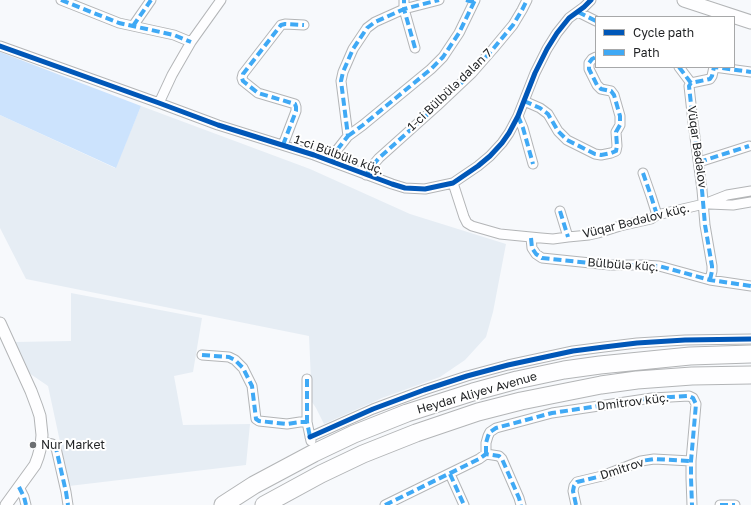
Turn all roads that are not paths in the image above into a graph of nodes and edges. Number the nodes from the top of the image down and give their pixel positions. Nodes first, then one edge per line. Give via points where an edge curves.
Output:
1 (61, 0) edge
2 (151, 0) edge
3 (221, 0) edge
4 (439, 0) edge
5 (527, 0) edge
6 (591, 0) edge
7 (684, 0) edge
8 (471, 1) edge
9 (404, 5) edge
10 (578, 12) junction
11 (733, 16) edge
12 (735, 17) edge
13 (595, 20) edge
14 (751, 22) edge
15 (304, 25) dead end
16 (134, 26) junction
17 (191, 42) junction
18 (0, 46) edge
19 (415, 48) dead end
20 (595, 58) edge
21 (680, 68) edge
22 (714, 68) edge
23 (721, 68) edge
24 (751, 72) edge
25 (691, 83) junction
26 (524, 101) junction
27 (159, 103) junction
28 (518, 116) junction
29 (348, 136) junction
30 (283, 145) junction
31 (749, 146) dead end
32 (332, 161) junction
33 (699, 162) junction
34 (533, 164) dead end
35 (643, 173) dead end
36 (366, 175) junction
37 (453, 183) junction
38 (751, 191) edge
39 (751, 202) edge
40 (704, 204) junction
41 (560, 211) dead end
42 (657, 215) junction
43 (568, 237) junction
44 (531, 238) junction
45 (710, 280) junction
46 (751, 286) edge
47 (0, 324) edge
48 (751, 339) edge
49 (751, 354) edge
50 (202, 355) dead end
51 (751, 375) edge
52 (307, 379) dead end
53 (307, 422) junction
54 (42, 442) junction
55 (312, 445) junction
56 (486, 454) junction
57 (691, 461) junction
58 (450, 474) junction
59 (19, 487) junction
60 (6, 505) edge
61 (26, 505) edge
62 (68, 505) edge
63 (223, 505) edge
64 (264, 505) edge
65 (385, 505) edge
66 (464, 505) edge
67 (522, 505) edge
68 (576, 505) edge
69 (692, 505) edge
70 (720, 505) edge
71 (735, 505) edge

1 - 16 street via 119,23
2 - 16 street
3 - 17 street
4 - 9 street
5 - 36 street, 1-ci Bülbülə dalan 7 via 513,25 472,73 379,158
6 - 10 street, 1-ci Bülbülə küç.
7 - 11 main road
8 - 29 street via 459,33 443,57
9 - 19 street
9 - 29 street via 367,28 353,49 343,72 341,81
10 - 13 street
10 - 26 street, 1-ci Bülbülə küç. via 569,18 557,33 541,61
12 - 14 main road
15 - 30 street via 281,25 242,78 243,82 258,93 295,104 296,111
16 - 17 street via 174,35
17 - 27 street
18 - 27 street, 1-ci Bülbülə küç.
20 - 26 street via 589,63 590,69 597,85 614,95 620,116 620,125 616,132 616,150 606,154 595,154 566,140 548,114
21 - 25 street
22 - 25 street via 710,79
23 - 24 street
25 - 33 street, Vüqar Bədəlov via 689,90
26 - 28 street, 1-ci Bülbülə küç.
27 - 30 street, 1-ci Bülbülə küç.
28 - 34 street
28 - 37 street, 1-ci Bülbülə küç. via 502,143 490,156
29 - 32 street
30 - 32 street, 1-ci Bülbülə küç.
31 - 33 street
32 - 36 street, 1-ci Bülbülə küç.
33 - 40 street, Vüqar Bədəlov
35 - 42 street
36 - 37 street, 1-ci Bülbülə küç. via 405,188 425,189
37 - 44 street, Vüqar Bədəlov küç. via 467,223 500,234
38 - 40 street, Vüqar Bədəlov küç. via 727,195
39 - 40 street via 733,205
40 - 42 street, Vüqar Bədəlov küç.
40 - 45 street, Vüqar Bədəlov via 712,266
41 - 43 street
42 - 43 street, Vüqar Bədəlov küç. via 651,219 598,233
43 - 44 street, Vüqar Bədəlov küç.
44 - 45 street, Bülbülə küç. via 532,248 542,258 610,265 659,266
45 - 46 street, Bülbülə küç.
47 - 54 street via 37,407
48 - 55 street via 637,343 544,357 424,390 373,409
49 - 55 highway, Heydar Aliyev Avenue via 690,356 571,369 473,392 407,413 354,434
50 - 53 street via 229,357 243,368 252,386 258,421 287,424
51 - 64 highway, Heydar Aliyev Avenue via 637,380 569,391 492,408 416,432 364,454
52 - 53 street
53 - 55 street
54 - 59 street via 35,466
54 - 62 street via 52,444 56,448
55 - 63 highway, Heydar Aliyev Avenue
56 - 57 street, Dmitrov küç. via 488,436 496,428 552,413 652,398 689,396 696,404
56 - 58 street
56 - 67 street via 500,456
57 - 68 street, Dmitrov via 641,461 602,476 577,482 573,491
57 - 69 street, Dmitrov küç.
58 - 65 street
58 - 66 street
59 - 60 street
59 - 61 street
70 - 71 street

